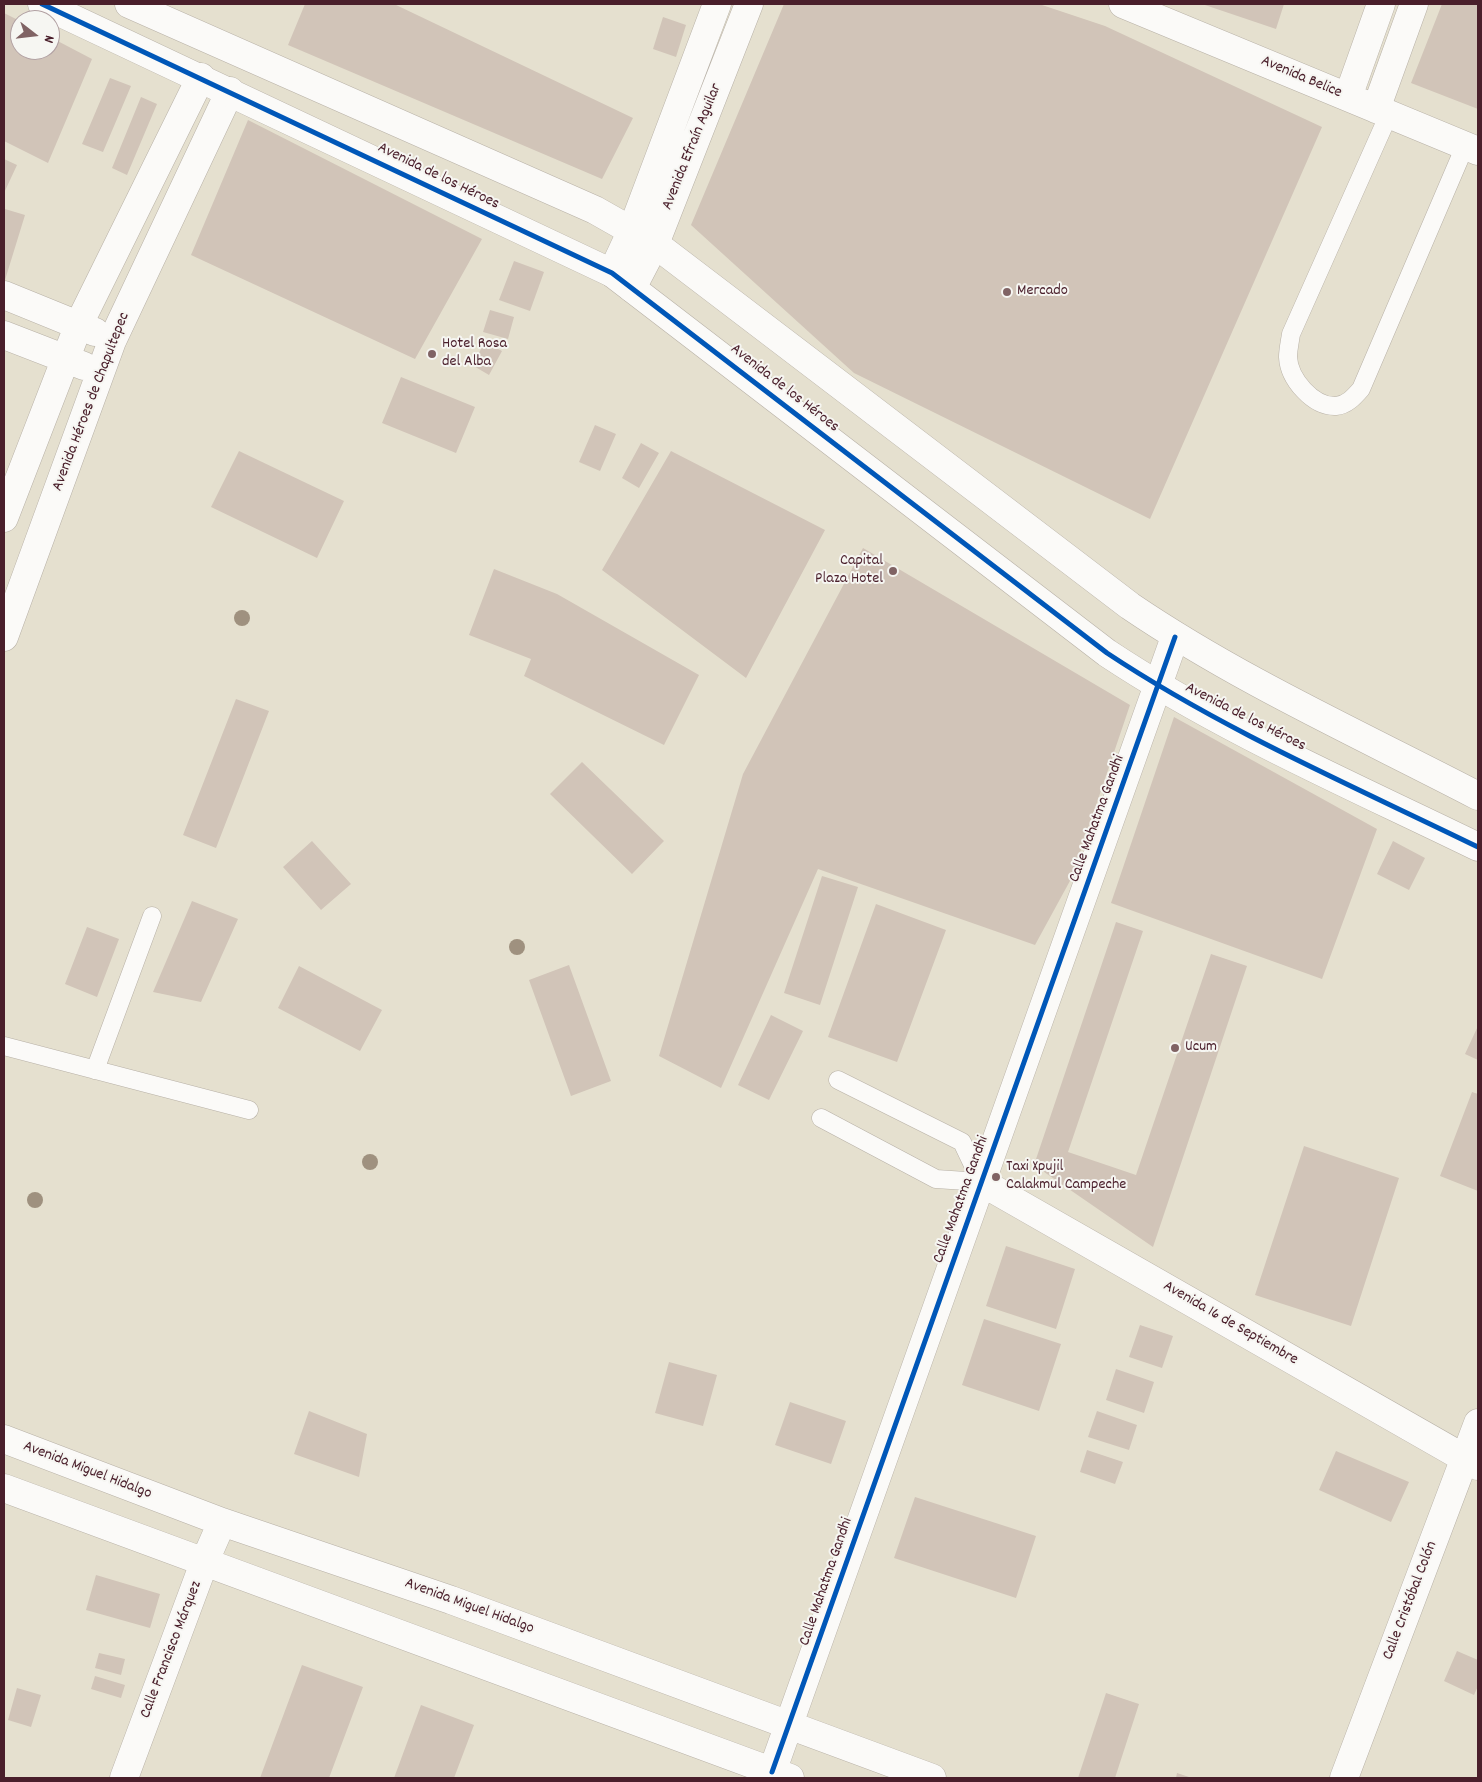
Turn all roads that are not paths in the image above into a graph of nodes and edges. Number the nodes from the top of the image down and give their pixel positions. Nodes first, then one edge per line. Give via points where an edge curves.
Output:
1 (42, 4) edge
2 (129, 4) edge
3 (717, 4) edge
4 (750, 4) edge
5 (1123, 4) edge
6 (1381, 4) edge
7 (1414, 4) edge
8 (692, 73) junction
9 (201, 78) junction
10 (719, 83) junction
11 (230, 91) junction
12 (1348, 97) junction
13 (1382, 111) junction
14 (1472, 149) edge
15 (644, 237) junction
16 (622, 280) junction
17 (4, 295) edge
18 (79, 324) junction
19 (4, 335) edge
20 (112, 341) junction
21 (66, 358) junction
22 (101, 374) junction
23 (4, 518) edge
24 (1175, 636) junction
25 (4, 637) edge
26 (1159, 687) junction
27 (1478, 796) edge
28 (1478, 847) edge
29 (152, 916) dead end
30 (4, 1046) edge
31 (95, 1070) junction
32 (838, 1080) dead end
33 (249, 1110) dead end
34 (821, 1118) dead end
35 (981, 1182) junction
36 (1478, 1423) edge
37 (4, 1440) edge
38 (1471, 1462) edge
39 (4, 1488) edge
40 (222, 1522) junction
41 (204, 1563) junction
42 (789, 1725) junction
43 (781, 1775) edge
44 (124, 1778) edge
45 (932, 1778) edge
46 (1344, 1778) edge

1 - 9 street, Avenida de los Héroes
2 - 15 street, Avenida de los Héroes via 586,206
3 - 8 street, Avenida Efraín Aguilar
4 - 10 street, Avenida Efraín Aguilar
5 - 12 street, Avenida Belice
6 - 12 street
7 - 13 street
8 - 10 street
8 - 15 street, Avenida Efraín Aguilar
9 - 11 street, Avenida de los Héroes
9 - 18 street
10 - 15 street, Avenida Efraín Aguilar
11 - 16 street, Avenida de los Héroes
11 - 20 street, Avenida Héroes de Chapultepec
12 - 13 street, Avenida Belice
13 - 14 street, Avenida Belice
13 - 14 lane via 1292,334 1288,357 1295,378 1307,394 1325,405 1337,406 1350,401 1361,390
15 - 16 street, Avenida Efraín Aguilar
15 - 24 street, Avenida de los Héroes via 1130,606
16 - 26 street, Avenida de los Héroes via 1107,653
17 - 18 street
18 - 20 street
18 - 21 street
19 - 21 street
20 - 22 street, Avenida Héroes de Chapultepec
21 - 22 street
21 - 23 street
22 - 25 street, Avenida Héroes de Chapultepec
24 - 26 street, Calle Mahatma Gandhi
24 - 27 street, Avenida de los Héroes via 1234,670
26 - 28 street, Avenida de los Héroes
26 - 35 street, Calle Mahatma Gandhi
29 - 31 lane
30 - 31 lane
31 - 33 lane
32 - 35 lane via 962,1142
34 - 35 lane via 936,1179
35 - 38 street, Avenida 16 de Septiembre
35 - 42 street, Calle Mahatma Gandhi
36 - 38 street, Calle Cristóbal Colón
37 - 40 street, Avenida Miguel Hidalgo
38 - 46 street, Calle Cristóbal Colón
39 - 41 street
40 - 41 street, Calle Francisco Márquez
40 - 42 street, Avenida Miguel Hidalgo via 451,1600
41 - 43 street
41 - 44 street, Calle Francisco Márquez
42 - 43 street, Calle Mahatma Gandhi
42 - 45 street, Avenida Miguel Hidalgo

